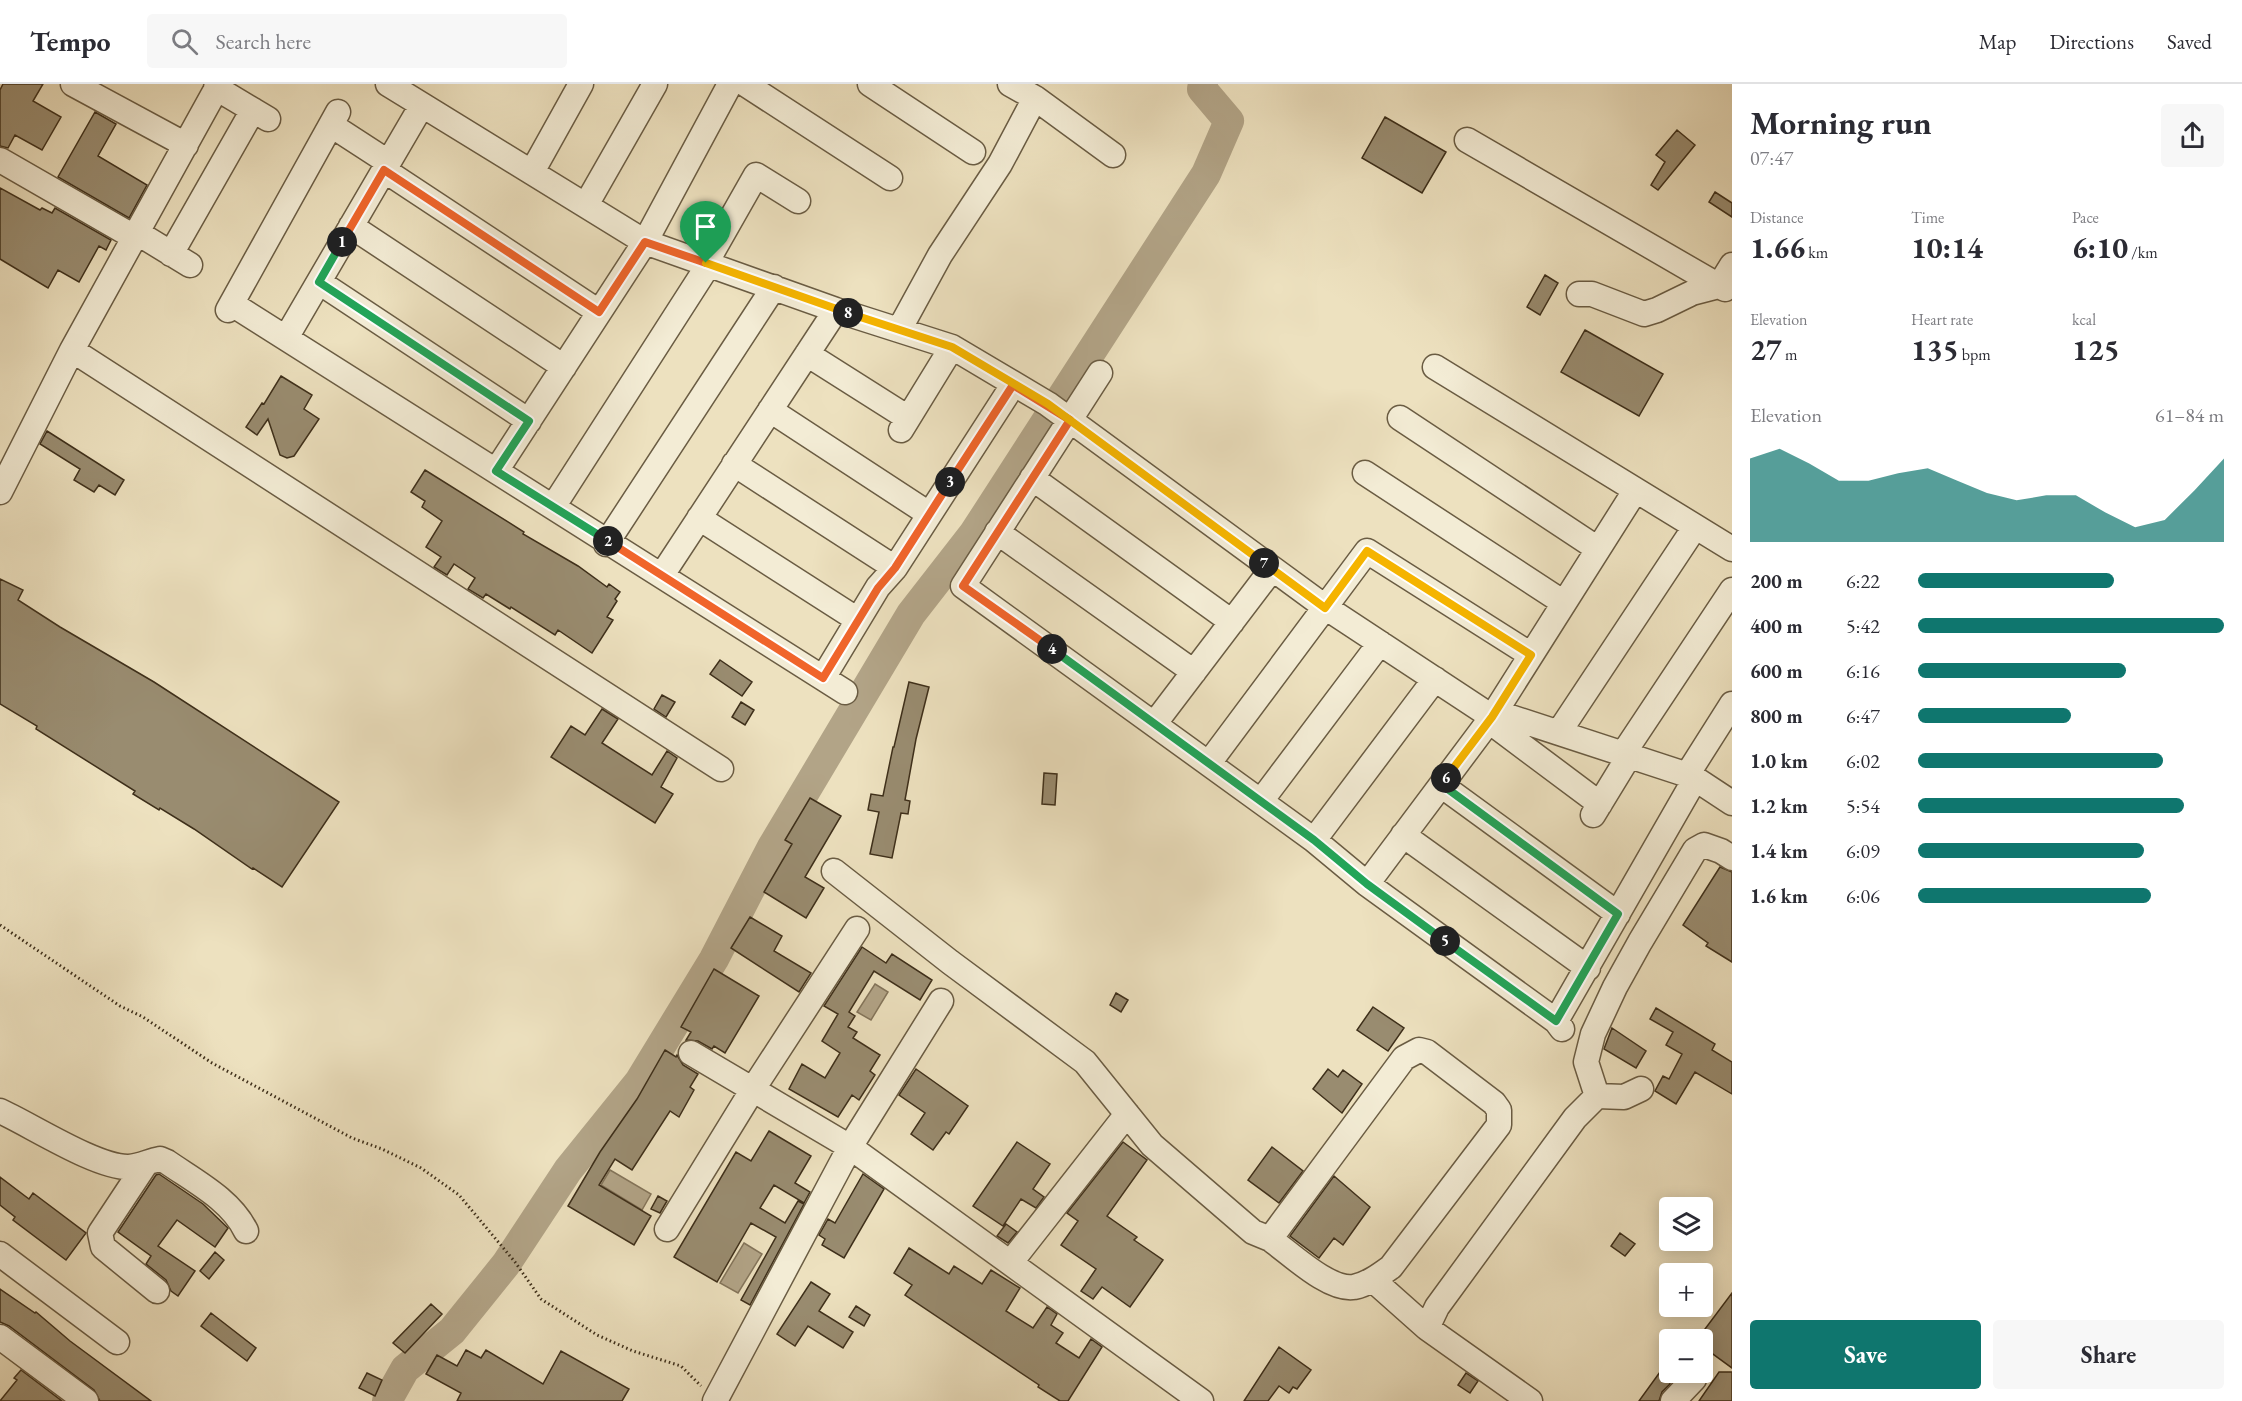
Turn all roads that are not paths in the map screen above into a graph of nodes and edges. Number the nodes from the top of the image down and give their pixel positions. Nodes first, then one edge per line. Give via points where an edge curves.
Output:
1 (73, 84) edge
2 (388, 84) edge
3 (581, 84) edge
4 (655, 84) edge
5 (730, 84) edge
6 (745, 84) edge
7 (870, 84) edge
8 (1010, 84) edge
9 (217, 86) edge
10 (424, 97) edge
11 (1035, 98) junction
12 (1467, 140) dead end
13 (186, 145) junction
14 (973, 152) dead end
15 (1113, 156) dead end
16 (0, 160) edge
17 (386, 166) junction
18 (532, 172) junction
19 (890, 178) dead end
20 (798, 201) dead end
21 (586, 205) junction
22 (351, 226) junction
23 (135, 234) junction
24 (645, 242) junction
25 (708, 264) junction
26 (1732, 265) edge
27 (319, 282) junction
28 (774, 287) junction
29 (1725, 290) edge
30 (1578, 294) dead end
31 (836, 309) junction
32 (599, 312) junction
33 (899, 330) junction
34 (286, 338) junction
35 (952, 347) junction
36 (72, 350) junction
37 (807, 354) junction
38 (564, 367) junction
39 (1435, 367) dead end
40 (1100, 373) dead end
41 (1013, 385) junction
42 (770, 410) junction
43 (1060, 414) junction
44 (1400, 418) dead end
45 (529, 421) junction
46 (734, 464) junction
47 (496, 471) junction
48 (1365, 473) dead end
49 (1032, 478) junction
50 (1635, 491) junction
51 (0, 492) edge
52 (553, 507) junction
53 (929, 514) junction
54 (699, 518) junction
55 (1695, 526) junction
56 (998, 532) junction
57 (606, 542) junction
58 (1598, 549) junction
59 (1732, 549) edge
60 (895, 568) junction
61 (1272, 569) junction
62 (662, 575) junction
63 (1732, 590) edge
64 (1564, 603) junction
65 (1325, 608) junction
66 (858, 620) junction
67 (1232, 622) junction
68 (1380, 643) junction
69 (1531, 655) junction
70 (1194, 672) junction
71 (823, 678) junction
72 (1435, 679) junction
73 (845, 692) dead end
74 (1732, 704) edge
75 (1492, 716) junction
76 (1155, 723) junction
77 (1558, 732) junction
78 (1626, 755) junction
79 (1209, 763) junction
80 (721, 769) dead end
81 (1691, 777) junction
82 (1441, 784) junction
83 (1261, 801) junction
84 (1732, 803) edge
85 (1403, 835) junction
86 (1314, 840) junction
87 (1732, 858) edge
88 (834, 872) dead end
89 (1367, 884) junction
90 (1618, 914) junction
91 (856, 929) dead end
92 (1588, 968) junction
93 (941, 1001) dead end
94 (691, 1053) dead end
95 (753, 1089) junction
96 (1641, 1089) dead end
97 (1597, 1096) junction
98 (0, 1111) edge
99 (1127, 1114) junction
100 (850, 1147) junction
101 (145, 1165) junction
102 (667, 1229) dead end
103 (246, 1231) dead end
104 (1270, 1239) junction
105 (0, 1254) edge
106 (1011, 1262) junction
107 (1373, 1280) junction
108 (157, 1291) dead end
109 (1427, 1328) junction
110 (117, 1342) dead end
111 (4, 1348) edge
112 (1690, 1383) edge
113 (715, 1400) edge
114 (86, 1401) edge
115 (1201, 1401) edge
116 (1530, 1401) edge
117 (1673, 1401) edge

1 - 13 street
2 - 10 street
3 - 18 street
4 - 21 street
5 - 24 street
6 - 19 street
7 - 14 street
8 - 11 street
9 - 13 street
9 - 23 street via 260,114 181,260
10 - 17 street
10 - 18 street
11 - 15 street
11 - 33 street via 1000,164 940,255
12 - 29 street
13 - 23 street
16 - 23 street
17 - 22 street
17 - 32 street
17 - 34 street via 334,119 230,307
18 - 21 street
20 - 25 street via 756,175
21 - 24 street
22 - 27 street
22 - 38 street
23 - 36 street
24 - 25 street
24 - 32 street
25 - 28 street
25 - 52 street
26 - 29 street
27 - 34 street
27 - 45 street
28 - 31 street
28 - 57 street
29 - 30 street via 1692,293 1644,314 1592,294
31 - 33 street
31 - 37 street
32 - 38 street
33 - 35 street
34 - 47 street
35 - 37 street via 904,424
35 - 41 street
36 - 51 street
36 - 80 street
37 - 42 street
38 - 45 street
39 - 50 street
40 - 43 street
41 - 43 street
41 - 53 street
42 - 46 street
42 - 53 street
43 - 49 street
43 - 61 street
44 - 58 street
45 - 47 street
46 - 54 street
46 - 60 street
47 - 52 street
48 - 64 street
49 - 56 street
49 - 67 street
50 - 55 street
50 - 58 street
52 - 57 street
53 - 60 street
54 - 62 street
54 - 66 street
55 - 59 street
55 - 77 street
56 - 70 street
56 - 76 street via 963,586
57 - 62 street
58 - 64 street
60 - 66 street
61 - 65 street
61 - 67 street
62 - 71 street
63 - 78 street
64 - 69 street
65 - 68 street
65 - 69 street via 1367,551
65 - 79 street
66 - 71 street
67 - 70 street
68 - 72 street
68 - 83 street
69 - 75 street
70 - 76 street
71 - 73 street
72 - 75 street
72 - 86 street
74 - 81 street
75 - 77 street
75 - 78 street via 1597,810
75 - 82 street
76 - 79 street
77 - 78 street
78 - 81 street
79 - 83 street
81 - 84 street
81 - 90 street
82 - 85 street
82 - 90 street
83 - 86 street
85 - 89 street
85 - 92 street
86 - 89 street
87 - 97 street via 1704,846 1695,850 1640,942 1593,1034 1586,1062
88 - 99 street via 1085,1062
89 - 92 street via 1559,1025
90 - 92 street
91 - 95 street
93 - 100 street
94 - 95 street
95 - 100 street
95 - 102 street
96 - 97 street via 1624,1096
97 - 109 street via 1437,1307
98 - 101 street via 96,1160 126,1167
99 - 104 street via 1152,1145 1253,1232
99 - 106 street
100 - 106 street
100 - 113 street
101 - 103 street via 160,1159 167,1162 221,1200 240,1218
101 - 108 street via 99,1240
104 - 107 street via 1325,1280 1341,1287
104 - 107 street via 1404,1058 1423,1050 1494,1102 1499,1110 1499,1125 1406,1250
105 - 110 street
106 - 115 street
107 - 109 street
109 - 116 street
111 - 114 street
112 - 117 street

